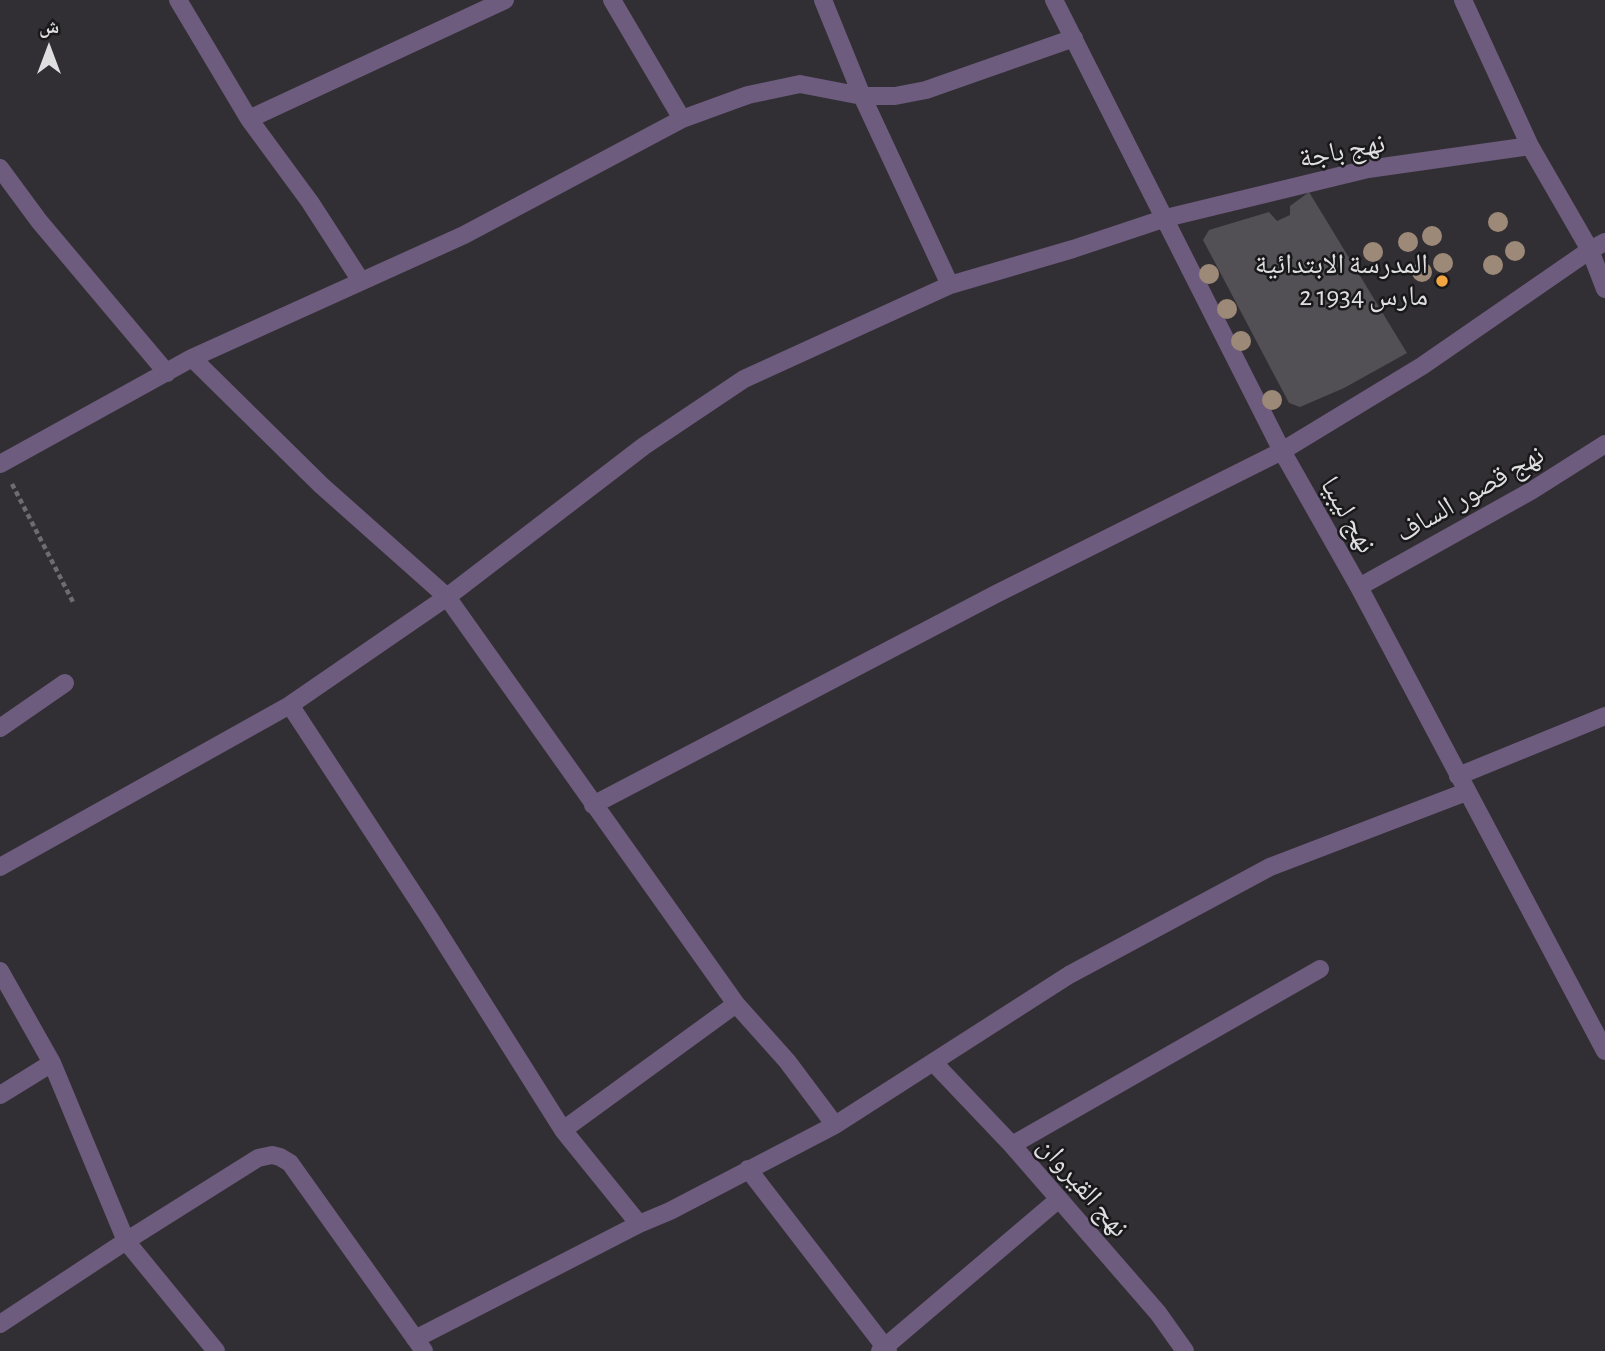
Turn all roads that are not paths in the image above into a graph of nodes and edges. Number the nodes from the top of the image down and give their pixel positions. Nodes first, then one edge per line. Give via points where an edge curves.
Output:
1 (178, 0) edge
2 (505, 0) edge
3 (612, 0) edge
4 (823, 0) edge
5 (1054, 0) edge
6 (1463, 0) edge
7 (1074, 38) junction
8 (862, 96) junction
9 (249, 119) junction
10 (682, 119) junction
11 (1530, 146) junction
12 (0, 167) edge
13 (1166, 218) junction
14 (1597, 246) edge
15 (361, 281) junction
16 (950, 285) junction
17 (1605, 289) edge
18 (192, 358) junction
19 (167, 373) junction
20 (1605, 444) edge
21 (1282, 451) junction
22 (0, 463) edge
23 (1359, 587) junction
24 (447, 597) junction
25 (65, 683) dead end
26 (290, 705) junction
27 (1605, 716) edge
28 (0, 728) edge
29 (1462, 784) junction
30 (593, 805) junction
31 (0, 867) edge
32 (1320, 969) dead end
33 (0, 971) edge
34 (736, 1004) junction
35 (1605, 1051) edge
36 (52, 1063) junction
37 (933, 1063) junction
38 (0, 1095) edge
39 (835, 1125) junction
40 (563, 1130) junction
41 (1012, 1145) junction
42 (748, 1169) junction
43 (1059, 1199) junction
44 (639, 1224) junction
45 (126, 1241) junction
46 (0, 1324) edge
47 (419, 1345) edge
48 (884, 1350) edge
49 (216, 1351) edge
50 (1185, 1351) edge

1 - 9 street
2 - 9 street
3 - 10 street
4 - 8 street
5 - 7 street, نهج ليبيا
6 - 11 street
7 - 8 street via 926,90
7 - 13 street, نهج ليبيا
8 - 10 street via 800,84 748,95
8 - 16 street
9 - 15 street
10 - 15 street via 464,235
11 - 13 street, نهج باجة via 1368,169
11 - 14 street
12 - 19 street via 39,221
13 - 16 street, نهج باجة
13 - 21 street, نهج ليبيا
14 - 17 street
14 - 21 street via 1422,366
15 - 18 street
16 - 24 street, نهج باجة via 744,379 644,446
18 - 19 street
18 - 24 street via 321,485
19 - 22 street
20 - 23 street, نهج قصور الساف
21 - 23 street, نهج ليبيا
21 - 30 street via 996,594
23 - 29 street, نهج ليبيا
24 - 26 street, نهج باجة
24 - 30 street
25 - 28 street
26 - 31 street, نهج باجة
26 - 40 street
27 - 29 street
29 - 35 street, نهج ليبيا
29 - 37 street via 1269,867 1069,975
30 - 34 street
32 - 41 street
33 - 36 street
34 - 39 street
34 - 40 street
36 - 38 street
36 - 45 street
37 - 39 street
37 - 41 street, نهج القيروان
39 - 42 street
40 - 44 street
41 - 43 street, نهج القيروان
42 - 44 street
42 - 48 street
43 - 48 street
43 - 50 street, نهج القيروان
44 - 47 street
45 - 46 street
45 - 47 street via 258,1158 280,1157 290,1163
45 - 49 street

